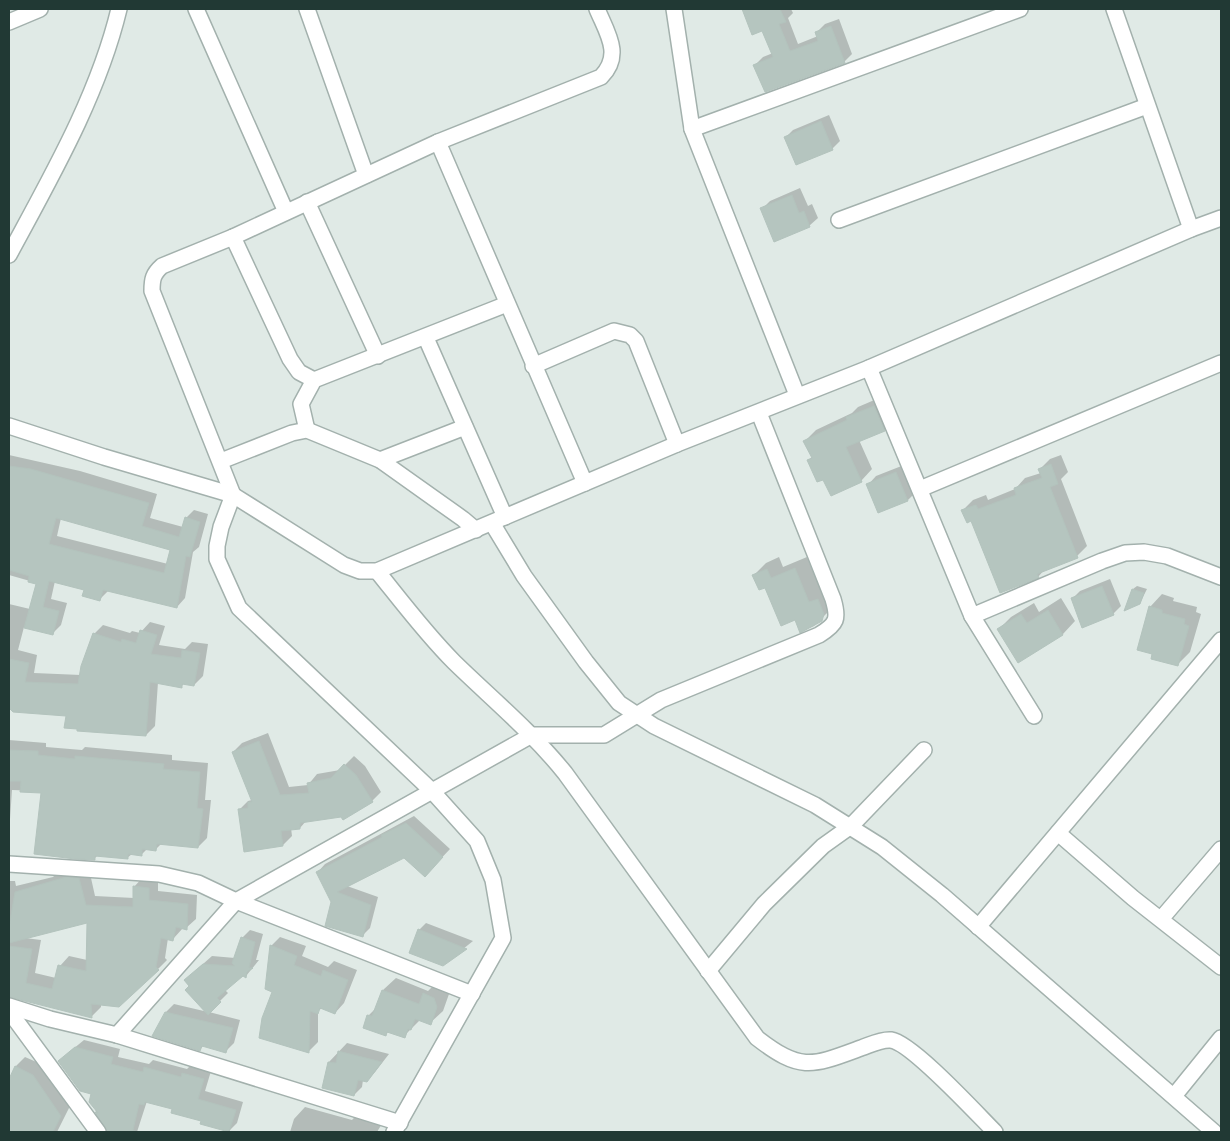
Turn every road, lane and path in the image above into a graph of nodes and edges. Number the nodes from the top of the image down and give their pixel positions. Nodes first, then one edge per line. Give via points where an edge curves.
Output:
1 (40, 9) edge
2 (119, 9) edge
3 (196, 9) edge
4 (307, 9) edge
5 (597, 9) edge
6 (674, 9) edge
7 (1020, 9) edge
8 (1114, 9) edge
9 (9, 22) edge
10 (1147, 106) junction
11 (692, 129) junction
12 (438, 142) junction
13 (366, 175) junction
14 (307, 202) junction
15 (286, 212) junction
16 (1221, 218) edge
17 (839, 220) dead end
18 (1191, 229) junction
19 (233, 237) junction
20 (9, 255) edge
21 (507, 304) junction
22 (426, 338) junction
23 (378, 356) junction
24 (1221, 363) edge
25 (533, 366) junction
26 (868, 368) junction
27 (314, 380) junction
28 (797, 395) junction
29 (759, 413) junction
30 (9, 426) edge
31 (465, 427) junction
32 (307, 430) junction
33 (677, 444) junction
34 (221, 460) junction
35 (380, 460) junction
36 (585, 483) junction
37 (920, 489) junction
38 (233, 495) junction
39 (498, 520) junction
40 (476, 530) junction
41 (378, 571) junction
42 (1221, 577) edge
43 (972, 616) junction
44 (1221, 640) edge
45 (637, 714) junction
46 (1034, 716) dead end
47 (532, 735) junction
48 (924, 750) dead end
49 (432, 791) junction
50 (851, 826) junction
51 (1058, 833) junction
52 (1221, 849) edge
53 (9, 864) edge
54 (236, 901) junction
55 (1161, 919) junction
56 (978, 927) junction
57 (1221, 967) edge
58 (708, 971) junction
59 (472, 994) junction
60 (9, 1006) edge
61 (9, 1011) edge
62 (117, 1035) junction
63 (1221, 1038) edge
64 (1174, 1096) junction
65 (397, 1128) edge
66 (98, 1132) edge
67 (995, 1132) edge
68 (1214, 1132) edge

1 - 9 street
2 - 20 street via 83,111
3 - 15 street
4 - 13 street
5 - 12 street via 614,54 610,68 601,77
6 - 11 street
7 - 11 street
8 - 10 street
10 - 17 street
10 - 18 street
11 - 28 street
12 - 13 street
12 - 21 street
13 - 14 street
14 - 15 street
14 - 23 street
15 - 19 street
16 - 18 street
18 - 26 street
19 - 27 street via 290,359 299,372
19 - 34 street via 162,266 152,280 152,291
21 - 22 street
21 - 25 street
22 - 23 street
22 - 31 street
23 - 27 street
24 - 37 street
25 - 33 street via 614,331 630,335 636,342
25 - 36 street
26 - 28 street
26 - 37 street
27 - 32 street via 301,404
28 - 29 street
29 - 33 street
29 - 45 street via 833,599 836,621 819,635 661,700
30 - 38 street
31 - 35 street
31 - 39 street
32 - 34 street
32 - 35 street
33 - 36 street
34 - 38 street
35 - 40 street
36 - 39 street
37 - 43 street
38 - 41 street via 344,566 360,571
38 - 49 street via 221,527 216,559 239,608
39 - 40 street
39 - 45 street via 524,576 596,676 619,703
40 - 41 street
41 - 47 street via 416,620 454,661
42 - 43 street via 1167,556 1125,553
43 - 46 street
44 - 51 street
45 - 47 street via 604,735
45 - 50 street via 654,726 771,781
47 - 49 street
47 - 58 street via 565,773
48 - 50 street
49 - 54 street
49 - 59 street via 477,841 493,880 503,938
50 - 56 street via 896,858
50 - 58 street via 823,846 764,904
51 - 55 street
51 - 56 street
52 - 55 street
53 - 54 street via 159,874 198,883
54 - 59 street
54 - 62 street
55 - 57 street
56 - 64 street
58 - 67 street via 758,1038 778,1054 810,1064 822,1063 882,1041 897,1042 914,1053
59 - 65 street
60 - 62 street
61 - 66 street
62 - 65 street
63 - 64 street
64 - 68 street

